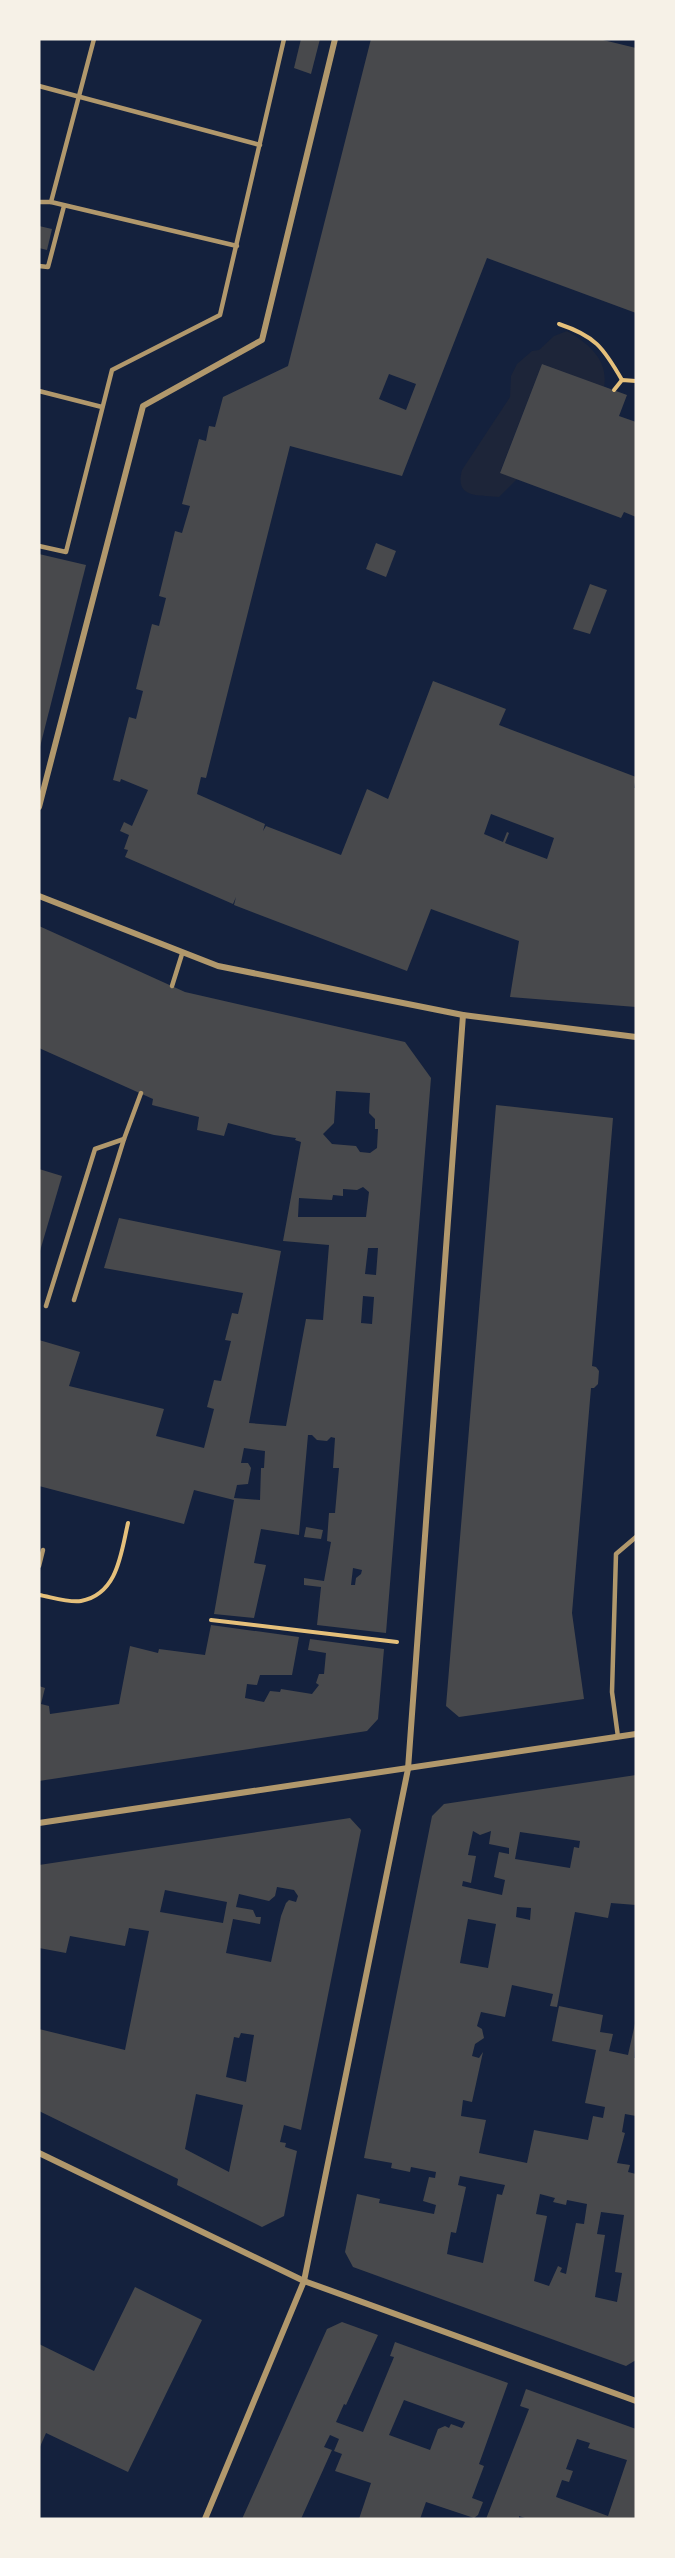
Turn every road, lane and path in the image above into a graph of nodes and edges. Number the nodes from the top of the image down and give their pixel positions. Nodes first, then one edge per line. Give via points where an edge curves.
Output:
1 (94, 39) edge
2 (284, 39) edge
3 (335, 39) edge
4 (39, 86) edge
5 (79, 97) junction
6 (260, 145) junction
7 (39, 202) edge
8 (51, 202) junction
9 (64, 206) junction
10 (237, 246) junction
11 (39, 266) edge
12 (559, 324) dead end
13 (622, 380) junction
14 (636, 381) edge
15 (614, 390) dead end
16 (39, 392) edge
17 (102, 407) junction
18 (39, 546) edge
19 (39, 807) edge
20 (39, 896) edge
21 (182, 954) junction
22 (172, 986) dead end
23 (463, 1015) junction
24 (636, 1037) edge
25 (141, 1093) dead end
26 (124, 1139) junction
27 (74, 1300) dead end
28 (46, 1306) dead end
29 (128, 1523) dead end
30 (636, 1536) edge
31 (44, 1550) dead end
32 (39, 1566) edge
33 (39, 1595) edge
34 (211, 1620) dead end
35 (418, 1645) junction
36 (636, 1734) edge
37 (618, 1737) junction
38 (408, 1769) junction
39 (39, 1823) edge
40 (39, 2153) edge
41 (304, 2281) junction
42 (636, 2401) edge
43 (205, 2519) edge

1 - 5 lane
2 - 6 lane
3 - 19 street via 262,340 143,406
4 - 5 lane
5 - 6 lane
5 - 8 lane
6 - 10 lane
7 - 8 lane
8 - 9 lane
9 - 10 lane
9 - 11 lane via 48,267
10 - 17 lane via 220,315 112,370
12 - 13 path via 583,332 596,343
13 - 14 path
13 - 15 path
16 - 17 lane
17 - 18 lane via 66,552
20 - 21 street
21 - 22 lane
21 - 23 street via 218,966
23 - 24 street
23 - 35 street
25 - 26 lane
26 - 27 lane
26 - 28 lane via 95,1149
29 - 33 path via 116,1571 104,1590 80,1601
30 - 37 lane via 616,1554 612,1692
31 - 32 lane
34 - 35 path
35 - 38 street
36 - 37 street
37 - 38 street
38 - 39 street
38 - 41 street
40 - 41 street
41 - 42 street
41 - 43 street

